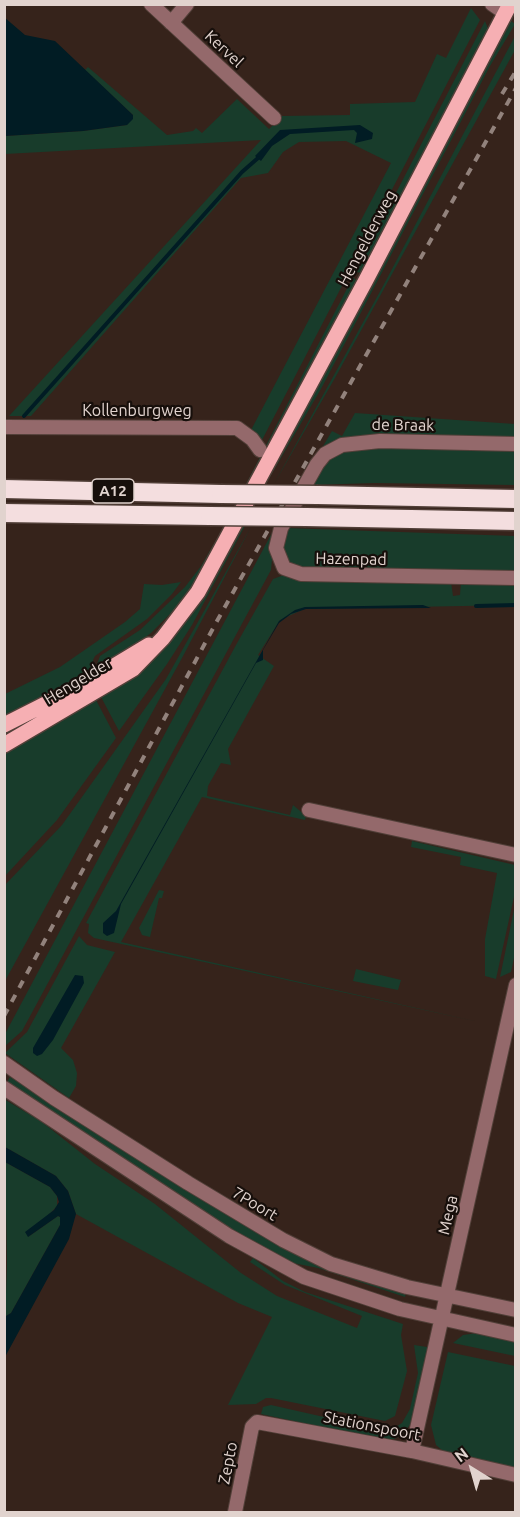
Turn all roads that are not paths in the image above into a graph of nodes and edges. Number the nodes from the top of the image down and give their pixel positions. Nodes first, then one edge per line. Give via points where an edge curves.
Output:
1 (151, 4) edge
2 (188, 4) edge
3 (492, 4) edge
4 (507, 9) edge
5 (171, 23) junction
6 (274, 118) dead end
7 (4, 427) edge
8 (516, 444) edge
9 (260, 450) dead end
10 (260, 479) joint
11 (313, 488) junction
12 (4, 489) edge
13 (516, 499) edge
14 (4, 513) edge
15 (516, 521) edge
16 (516, 578) edge
17 (163, 638) junction
18 (4, 725) edge
19 (4, 745) edge
20 (309, 810) dead end
21 (516, 855) edge
22 (516, 986) edge
23 (4, 1064) edge
24 (4, 1088) edge
25 (447, 1294) junction
26 (516, 1310) edge
27 (441, 1318) junction
28 (516, 1335) edge
29 (257, 1422) joint
30 (412, 1451) junction
31 (516, 1475) edge
32 (235, 1512) edge

1 - 5 street, Kervel
2 - 5 street
3 - 4 street, Hengelderweg
4 - 10 main road, Hengelderweg
5 - 6 street, Kervel
7 - 9 street, Kollenburgweg via 237,428
8 - 11 street, de Braak via 352,442 325,454
10 - 17 main road, Hengelder via 198,592
11 - 12 highway, A12, bridge via 221,494
11 - 13 highway, A12
11 - 16 street, Hazenpad via 277,542 277,556 289,571
14 - 15 highway, A12, bridge
17 - 18 main road, Hengelder
17 - 19 main road, Hengelder via 134,669
20 - 21 street
22 - 25 street, Mega
23 - 25 street, 7Poort via 93,1124 284,1240 356,1273
24 - 27 street via 281,1266 347,1293
25 - 26 street, 7Poort
25 - 27 street, Mega
27 - 28 street
27 - 30 street, Mega
29 - 30 street, Stationspoort
29 - 32 street, Zepto via 252,1427
30 - 31 street, Stationspoort

